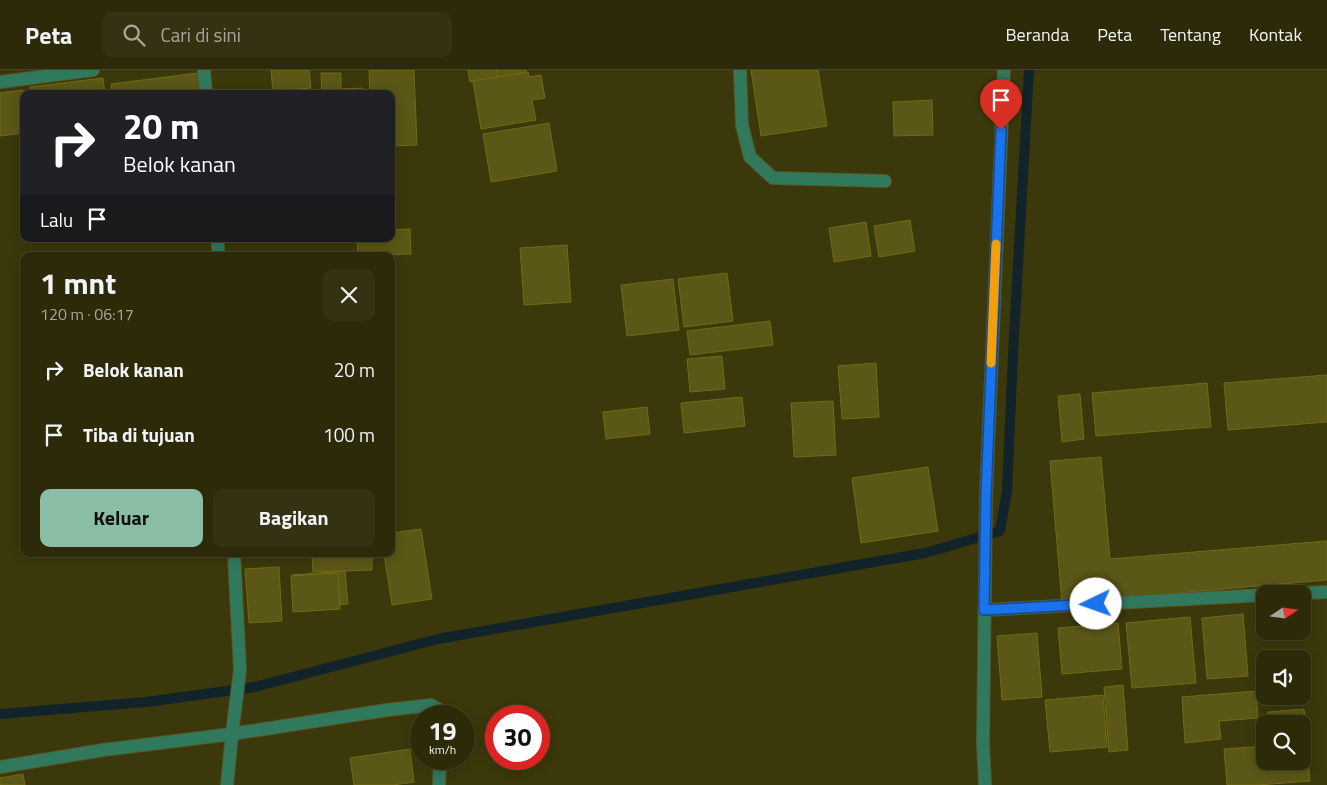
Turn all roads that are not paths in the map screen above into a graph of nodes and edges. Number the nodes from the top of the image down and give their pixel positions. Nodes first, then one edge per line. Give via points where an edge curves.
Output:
1 (93, 70) edge
2 (204, 70) edge
3 (740, 70) edge
4 (1004, 70) edge
5 (0, 82) edge
6 (206, 90) edge
7 (885, 181) dead end
8 (234, 557) edge
9 (1327, 592) edge
10 (1311, 593) edge
11 (1256, 595) edge
12 (984, 610) junction
13 (410, 707) edge
14 (232, 734) junction
15 (0, 767) edge
16 (439, 770) edge
17 (227, 785) edge
18 (438, 785) edge
19 (985, 785) edge

1 - 5 street
2 - 6 street
3 - 7 street via 742,125 750,157 773,178
4 - 12 street
8 - 14 street via 240,670
9 - 10 street
11 - 12 street
12 - 19 street
13 - 14 street
14 - 15 street
14 - 17 street
16 - 18 street

